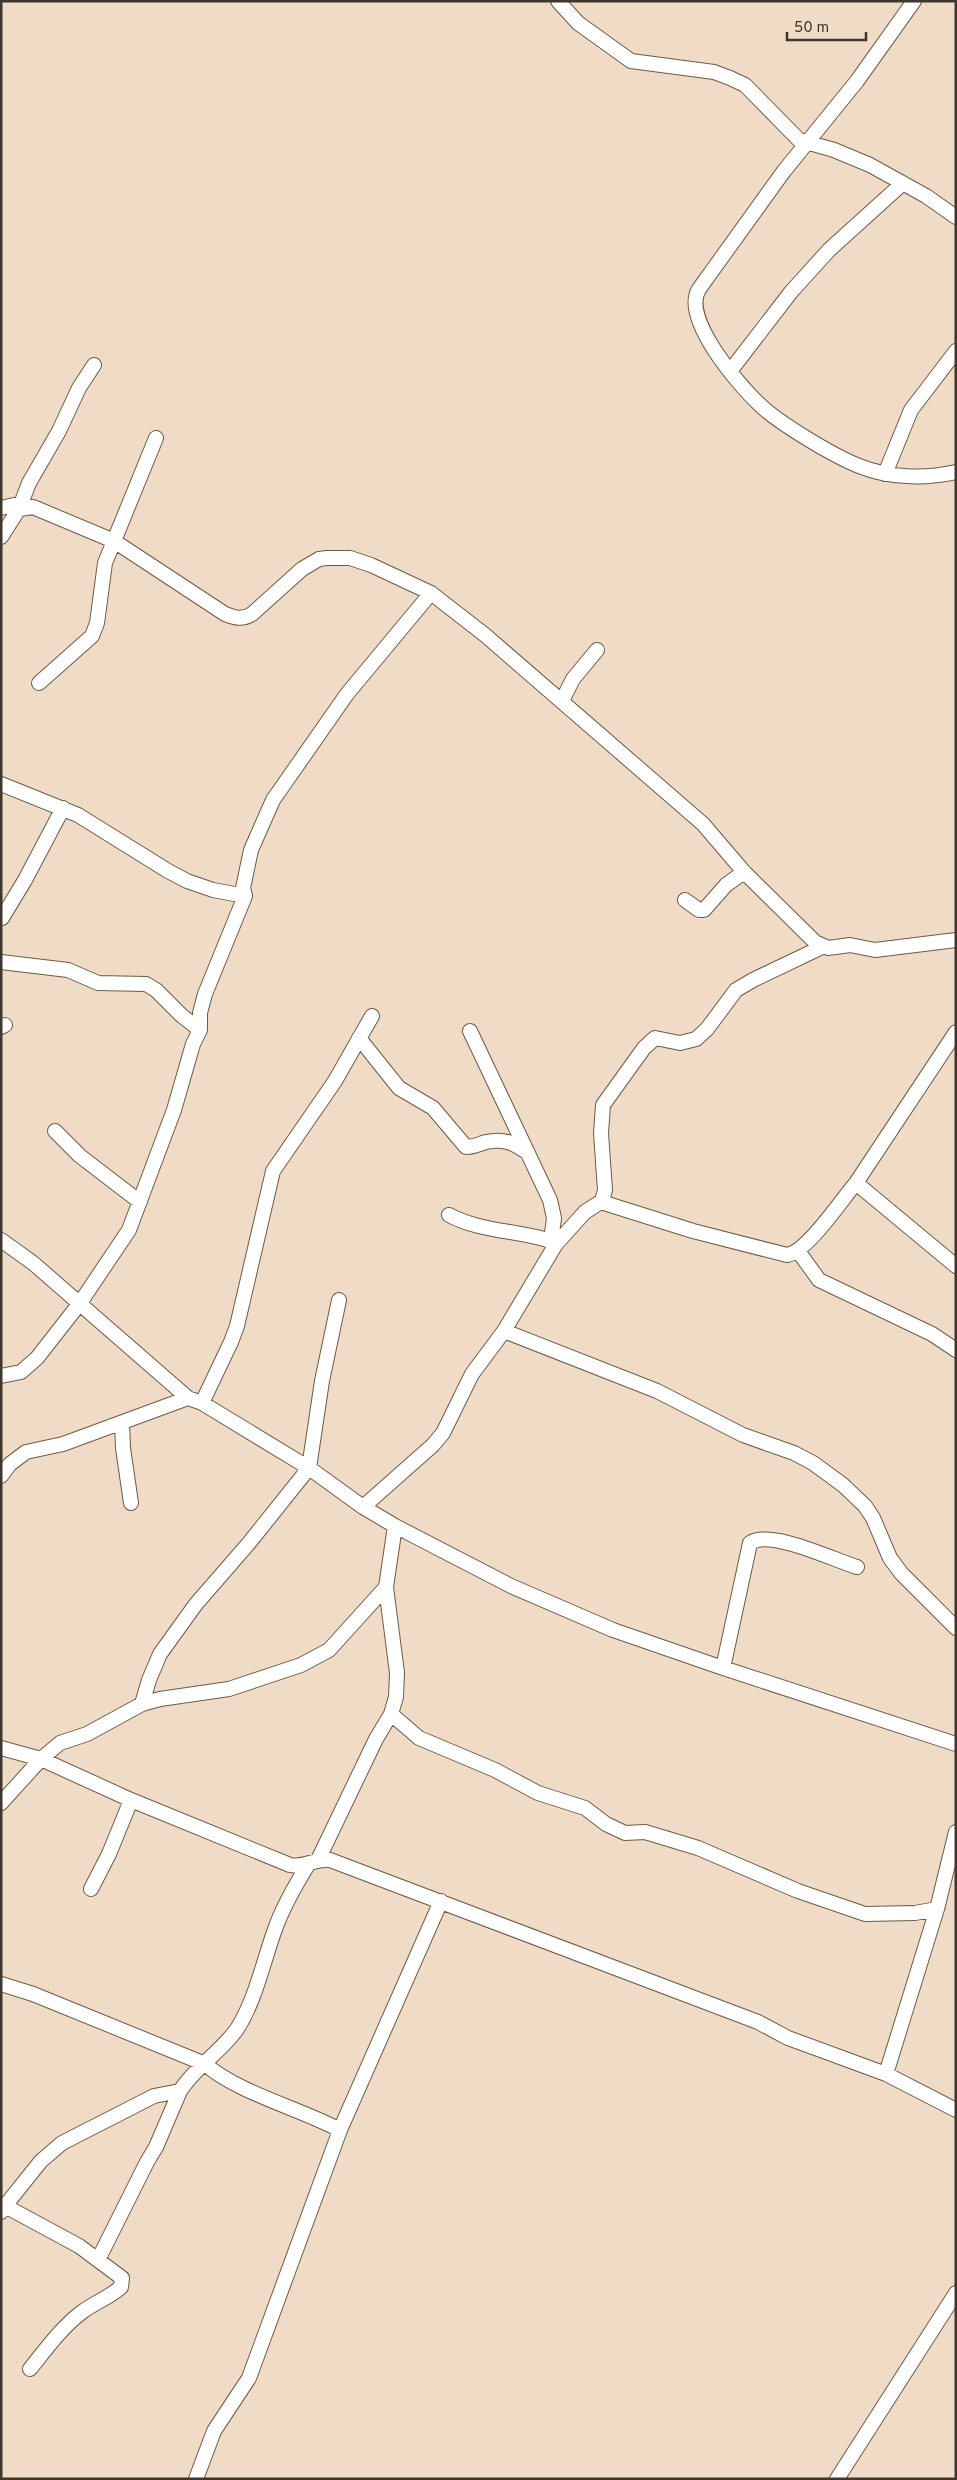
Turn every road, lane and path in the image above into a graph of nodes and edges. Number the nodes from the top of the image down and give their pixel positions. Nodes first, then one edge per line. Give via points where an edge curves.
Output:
1 (914, 1) edge
2 (565, 3) edge
3 (807, 144) junction
4 (903, 182) junction
5 (956, 217) edge
6 (956, 351) edge
7 (94, 365) dead end
8 (731, 370) junction
9 (156, 438) dead end
10 (956, 472) edge
11 (884, 474) junction
12 (1, 508) edge
13 (19, 509) junction
14 (1, 537) edge
15 (114, 541) junction
16 (431, 592) junction
17 (597, 650) dead end
18 (39, 683) dead end
19 (562, 701) junction
20 (1, 784) edge
21 (63, 808) junction
22 (744, 872) junction
23 (245, 896) junction
24 (685, 900) dead end
25 (2, 918) edge
26 (956, 940) edge
27 (822, 947) junction
28 (1, 962) edge
29 (372, 1016) dead end
30 (200, 1030) junction
31 (470, 1030) dead end
32 (956, 1032) edge
33 (360, 1038) junction
34 (55, 1131) dead end
35 (529, 1153) junction
36 (856, 1183) junction
37 (140, 1202) junction
38 (601, 1202) junction
39 (449, 1215) dead end
40 (1, 1240) edge
41 (554, 1242) junction
42 (798, 1251) junction
43 (956, 1266) edge
44 (339, 1300) dead end
45 (80, 1304) junction
46 (504, 1331) junction
47 (956, 1350) edge
48 (1, 1376) edge
49 (188, 1398) junction
50 (202, 1403) junction
51 (122, 1423) junction
52 (309, 1468) junction
53 (1, 1476) edge
54 (131, 1503) dead end
55 (363, 1506) junction
56 (395, 1526) junction
57 (857, 1567) dead end
58 (386, 1587) junction
59 (956, 1628) edge
60 (723, 1668) junction
61 (142, 1704) junction
62 (391, 1714) junction
63 (956, 1744) edge
64 (1, 1748) edge
65 (41, 1759) junction
66 (130, 1800) junction
67 (1, 1803) edge
68 (956, 1832) edge
69 (314, 1862) junction
70 (91, 1889) dead end
71 (441, 1901) junction
72 (937, 1909) junction
73 (1, 1984) edge
74 (205, 2064) junction
75 (886, 2074) junction
76 (180, 2091) junction
77 (956, 2110) edge
78 (340, 2130) junction
79 (2, 2208) edge
80 (99, 2258) junction
81 (956, 2293) edge
82 (951, 2310) edge
83 (30, 2369) dead end
84 (196, 2479) edge
85 (837, 2479) edge

1 - 3 street
2 - 3 street via 571,17 634,62 714,72 745,86 790,132
3 - 4 street via 851,156
3 - 8 street via 695,296 703,330 714,351
4 - 5 street
4 - 8 street via 829,250 790,292
6 - 11 street via 911,410
7 - 13 street via 29,483
8 - 11 street via 759,404 797,432 857,466
9 - 15 street
10 - 11 street via 914,476
12 - 13 street via 14,505
13 - 14 street
13 - 15 street via 32,507
15 - 16 street via 225,614 240,618 258,609 302,569 319,559 350,558
15 - 18 street via 103,571 92,636
16 - 19 street
16 - 23 street via 347,694 273,800 251,850 243,888
17 - 19 street via 573,679
19 - 22 street via 703,824
20 - 21 street
21 - 23 street via 187,881
21 - 25 street via 26,880
22 - 24 street via 726,885 704,910
22 - 27 street via 804,934
23 - 30 street via 205,994
26 - 27 street via 875,950 850,945
27 - 38 street via 736,990 707,1030 696,1039 684,1044 655,1038 644,1048 603,1106 601,1133 605,1190
28 - 30 street via 68,970 98,983 146,984
29 - 33 street
30 - 37 street
31 - 35 street
32 - 36 street
33 - 35 street via 399,1088 433,1108 466,1147 501,1140 514,1143
33 - 50 street via 335,1081 273,1171 232,1342
34 - 37 street via 80,1156
35 - 41 street via 550,1200
36 - 42 street
36 - 43 street
37 - 45 street via 129,1230
38 - 41 street via 585,1212
38 - 42 street via 780,1254
39 - 41 street via 476,1227
40 - 45 street
41 - 46 street
42 - 47 street via 819,1280 932,1334
44 - 52 street via 322,1380
45 - 48 street via 30,1365 17,1374
45 - 49 street
46 - 55 street via 472,1374 443,1433
46 - 59 street via 657,1390 744,1435 813,1463 865,1506 890,1558
49 - 50 street
49 - 51 street
50 - 52 street
51 - 53 street via 63,1444 26,1452
51 - 54 street
52 - 55 street
52 - 61 street via 196,1604 160,1654
55 - 56 street
56 - 58 street
56 - 60 street via 512,1586 604,1626
57 - 60 street via 777,1541 761,1539 750,1543
58 - 61 street via 339,1640 318,1658 229,1690
58 - 62 street via 396,1673 396,1696
60 - 63 street
61 - 65 street via 87,1734 60,1742
62 - 69 street
62 - 72 street via 420,1738 495,1770 538,1793 585,1808 625,1833 645,1832 698,1848 805,1894 865,1914
64 - 65 street
65 - 66 street
65 - 67 street
66 - 69 street via 290,1865
66 - 70 street
68 - 72 street
69 - 71 street via 330,1860
69 - 74 street via 274,1930 261,1974 237,2028
71 - 75 street
71 - 78 street
72 - 75 street
73 - 74 street
74 - 76 street
74 - 78 street via 216,2074
75 - 77 street
76 - 79 street via 154,2096 62,2142 41,2161
76 - 80 street via 156,2147
78 - 84 street via 249,2378 214,2431
79 - 80 street
80 - 83 street via 122,2278 121,2287 66,2325
81 - 82 street
82 - 85 street

